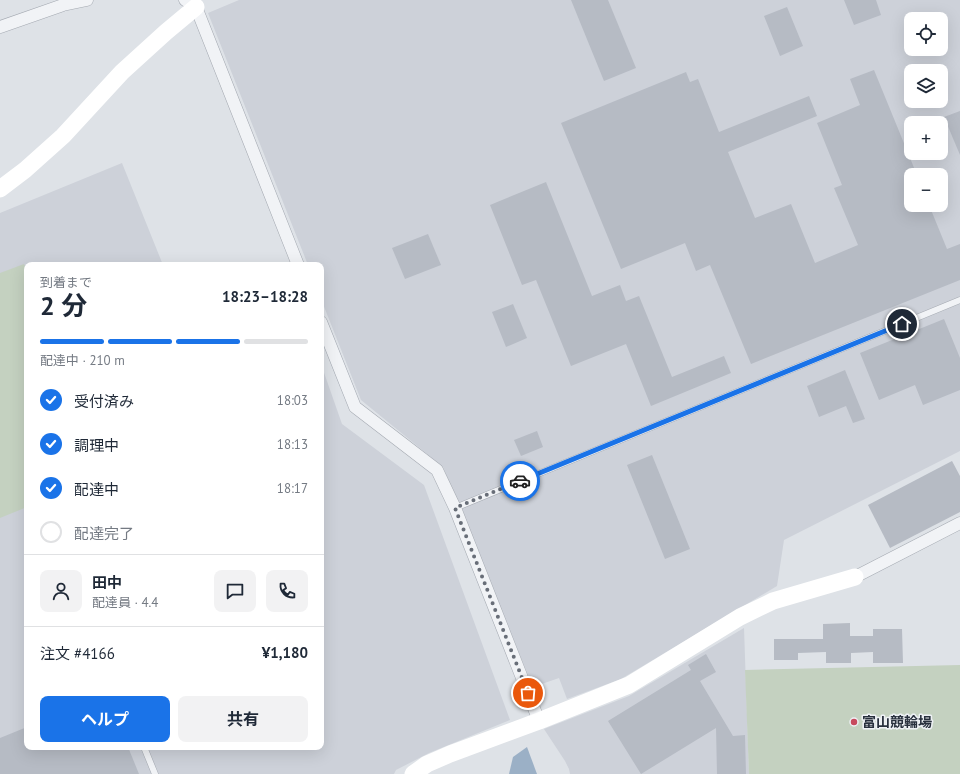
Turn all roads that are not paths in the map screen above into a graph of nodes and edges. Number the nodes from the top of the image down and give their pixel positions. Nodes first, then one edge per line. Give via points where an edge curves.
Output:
1 (87, 0) edge
2 (64, 2) edge
3 (194, 2) edge
4 (0, 27) edge
5 (0, 189) edge
6 (297, 262) edge
7 (960, 300) edge
8 (324, 330) edge
9 (455, 508) junction
10 (960, 524) edge
11 (855, 577) joint
12 (539, 721) junction
13 (145, 750) edge
14 (154, 774) edge
15 (413, 774) edge

1 - 2 street
2 - 4 street
3 - 5 street via 122,72 63,136
3 - 6 street
7 - 9 lane
8 - 9 street via 355,407 437,470
9 - 12 street
10 - 11 street
11 - 12 street via 774,601 740,617 629,685
12 - 15 street via 450,754 427,764
13 - 14 lane

